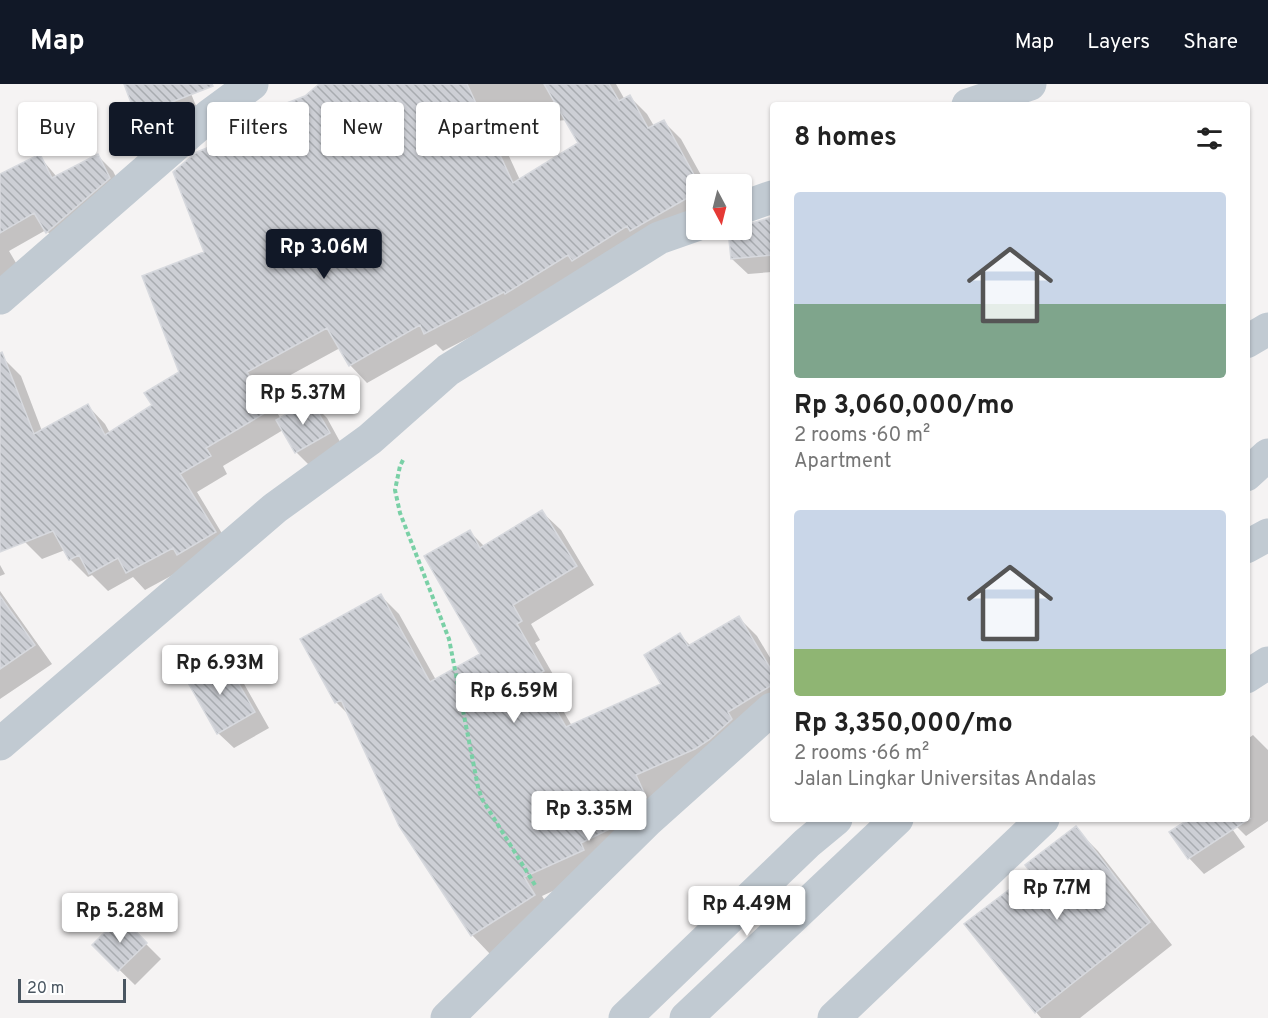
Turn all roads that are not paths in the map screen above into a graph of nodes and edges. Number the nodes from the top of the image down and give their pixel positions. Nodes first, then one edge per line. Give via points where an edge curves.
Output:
1 (252, 84) edge
2 (1030, 84) edge
3 (977, 102) edge
4 (770, 198) edge
5 (752, 204) edge
6 (686, 229) edge
7 (0, 298) edge
8 (1268, 329) edge
9 (1250, 340) edge
10 (1268, 456) edge
11 (1250, 472) edge
12 (1268, 535) edge
13 (1250, 545) edge
14 (1268, 663) edge
15 (1250, 674) edge
16 (770, 711) edge
17 (0, 744) edge
18 (832, 822) edge
19 (894, 822) edge
20 (1040, 822) edge
21 (447, 1018) edge
22 (625, 1018) edge
23 (686, 1018) edge
24 (834, 1018) edge

1 - 7 street via 210,115
2 - 3 street
4 - 5 street
6 - 17 street via 659,238 448,370 370,439 275,508
8 - 9 street
10 - 11 street
12 - 13 street
14 - 15 street
16 - 21 street via 646,821
18 - 22 street
19 - 23 street
20 - 24 street

